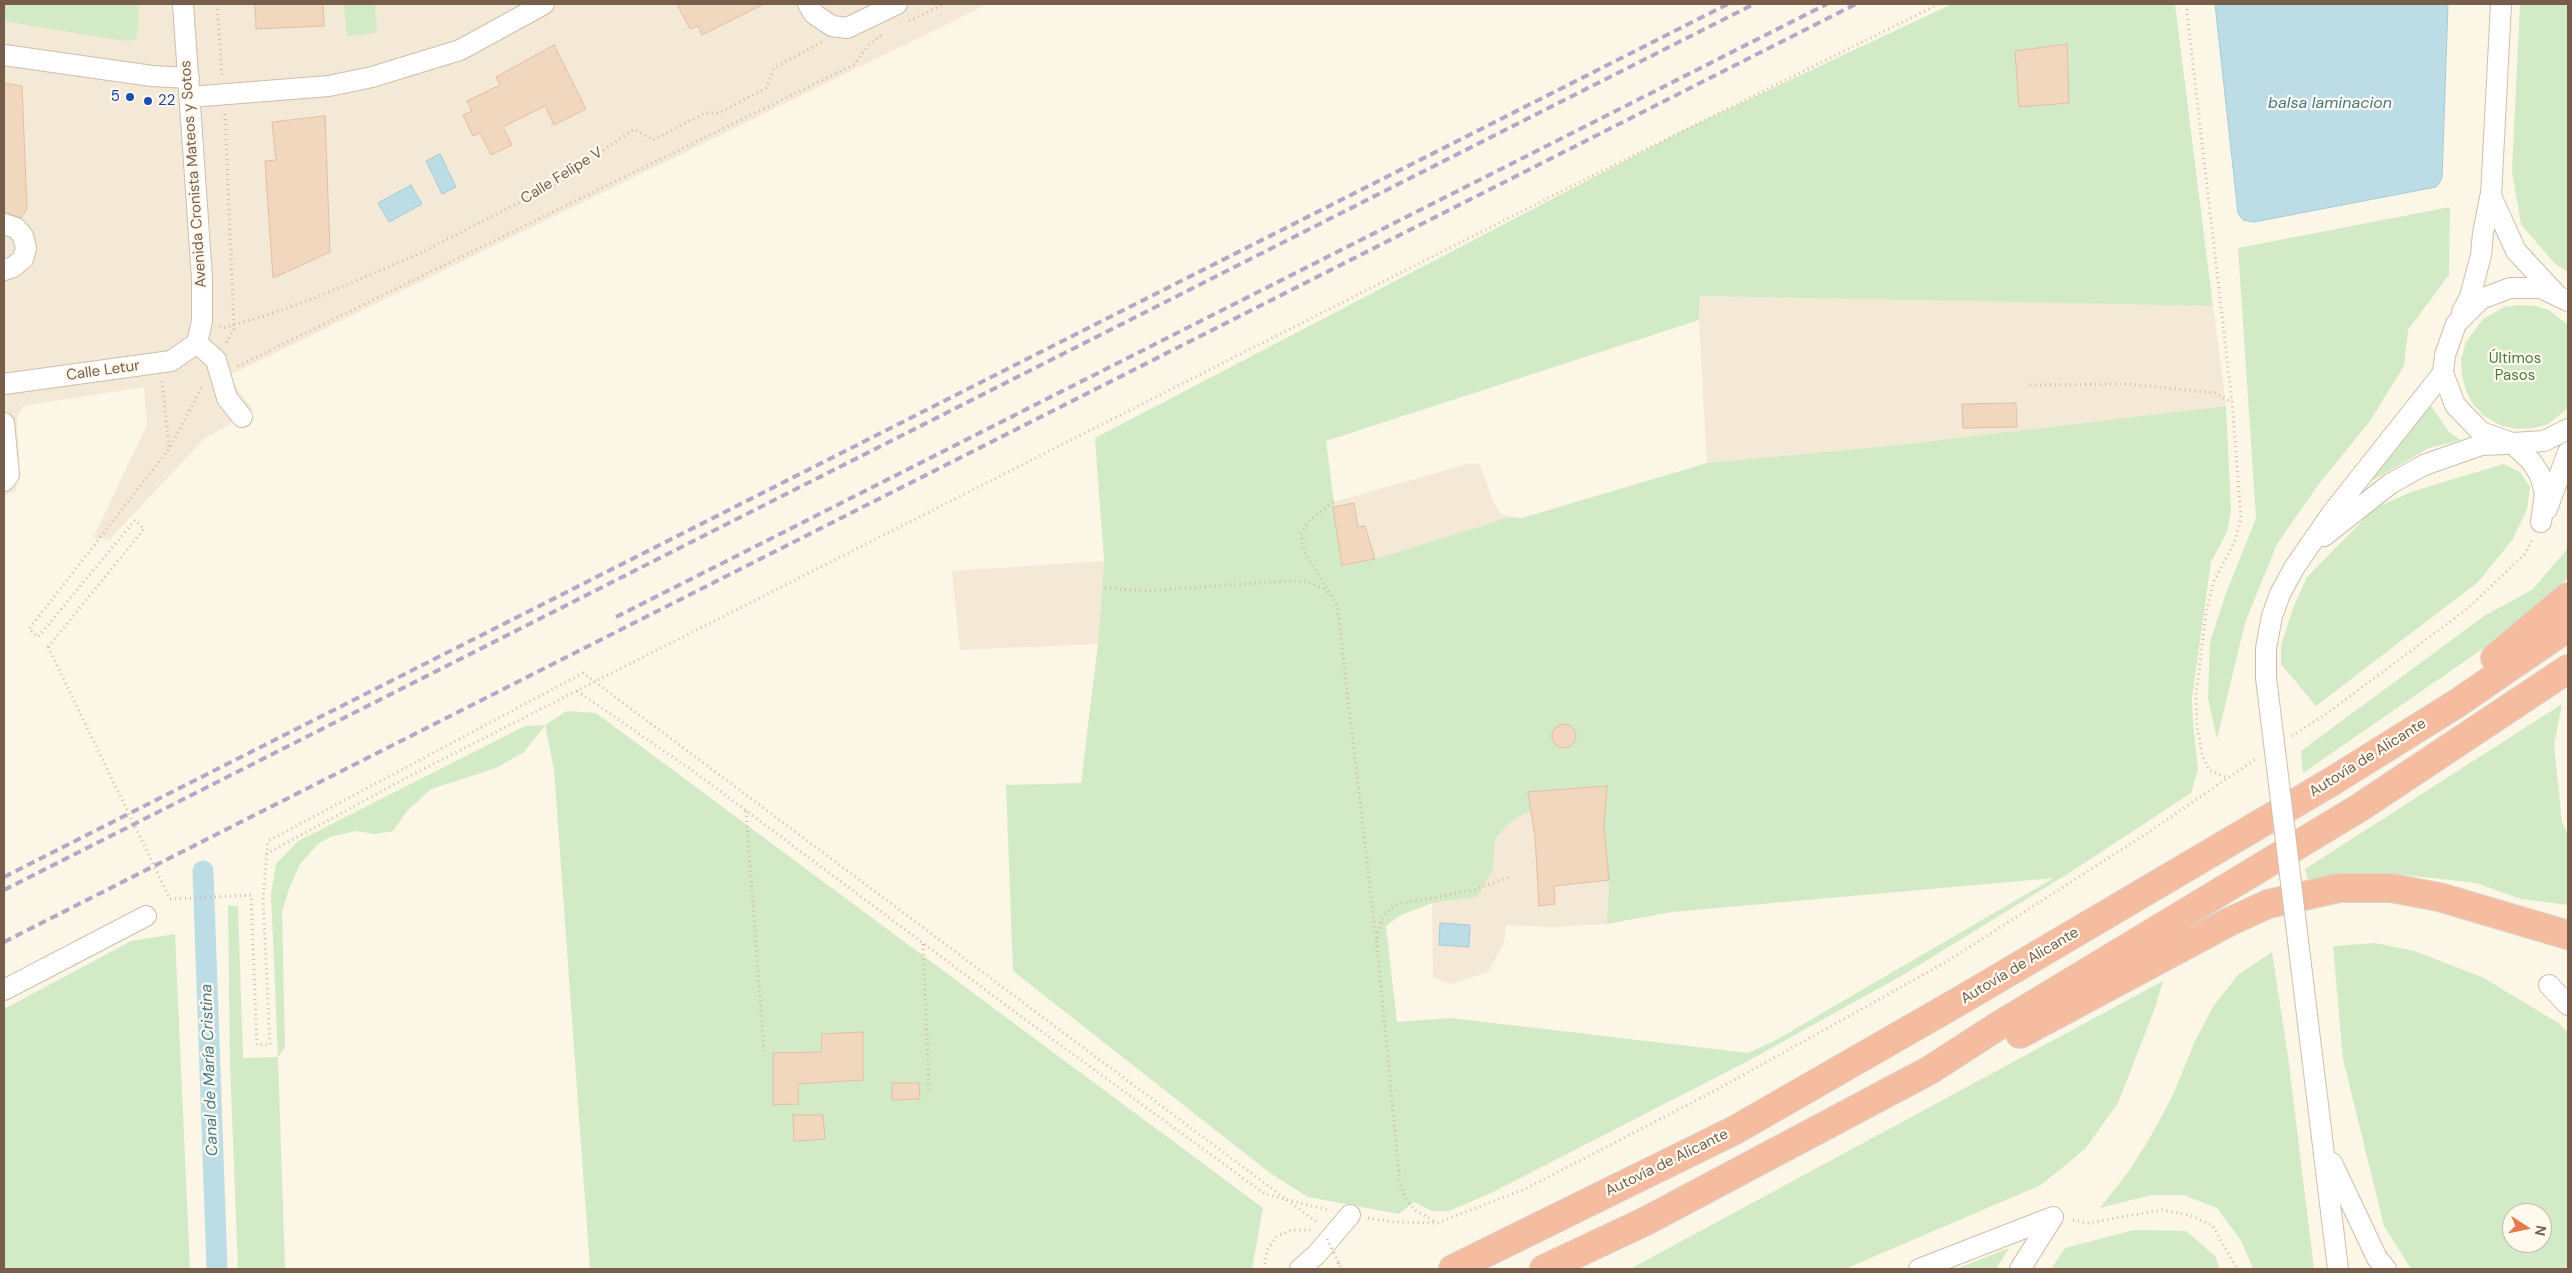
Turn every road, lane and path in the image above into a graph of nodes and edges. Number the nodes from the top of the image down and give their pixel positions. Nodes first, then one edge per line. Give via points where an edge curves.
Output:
1 (183, 4) edge
2 (544, 4) edge
3 (808, 4) edge
4 (897, 4) edge
5 (944, 4) edge
6 (1939, 4) edge
7 (2186, 4) edge
8 (2501, 4) edge
9 (905, 23) dead end
10 (847, 28) junction
11 (889, 31) dead end
12 (4, 55) edge
13 (190, 88) junction
14 (2491, 191) junction
15 (4, 224) edge
16 (4, 270) edge
17 (2564, 298) edge
18 (202, 321) junction
19 (2456, 324) junction
20 (197, 343) junction
21 (216, 360) junction
22 (160, 363) junction
23 (2443, 373) junction
24 (4, 384) edge
25 (2030, 385) dead end
26 (2232, 402) junction
27 (242, 417) dead end
28 (4, 423) edge
29 (2568, 428) edge
30 (2511, 443) junction
31 (2568, 452) edge
32 (4, 481) edge
33 (1333, 502) dead end
34 (2541, 522) junction
35 (2310, 546) junction
36 (1105, 588) dead end
37 (2568, 597) edge
38 (1337, 605) junction
39 (2568, 627) edge
40 (2568, 669) edge
41 (594, 682) junction
42 (576, 691) junction
43 (2456, 704) junction
44 (2284, 741) dead end
45 (2260, 756) dead end
46 (2226, 778) junction
47 (746, 810) junction
48 (266, 854) junction
49 (1509, 877) dead end
50 (146, 916) dead end
51 (2568, 935) edge
52 (923, 943) junction
53 (1377, 947) junction
54 (2549, 985) dead end
55 (4, 990) edge
56 (2568, 1005) edge
57 (764, 1051) dead end
58 (1930, 1070) junction
59 (929, 1091) dead end
60 (2325, 1148) junction
61 (1290, 1200) dead end
62 (1350, 1215) junction
63 (2054, 1216) junction
64 (1437, 1223) junction
65 (1264, 1269) edge
66 (1300, 1269) edge
67 (1342, 1269) edge
68 (1453, 1269) edge
69 (1544, 1269) edge
70 (1919, 1269) edge
71 (2020, 1269) edge
72 (2237, 1269) edge
73 (2338, 1269) edge
74 (2386, 1269) edge

1 - 13 street, Avenida Cronista Mateos y Sotos
2 - 13 street via 460,50 372,77 329,86
3 - 10 street via 814,14 832,26
4 - 10 street
5 - 9 path
6 - 41 path via 1556,194
7 - 26 path
8 - 14 street
10 - 18 path, Calle Felipe V via 774,68 766,88 718,113 705,113 653,140 634,129 554,185 416,255 267,315 223,328
11 - 21 path via 868,46 855,64 228,371
12 - 13 street via 152,76
13 - 18 street, Avenida Cronista Mateos y Sotos
14 - 17 street via 2516,250
14 - 19 street via 2476,275 2470,297
15 - 16 street via 16,228 23,236 26,248 23,259
17 - 19 street via 2541,288 2510,288 2482,298
18 - 20 street, Avenida Cronista Mateos y Sotos
19 - 23 street via 2445,355
20 - 21 street
20 - 22 street, Calle Letur via 171,361
21 - 27 street via 227,398
22 - 24 street, Calle Letur
22 - 48 path, bridge via 169,448 29,629 38,637 135,520 144,529 48,647 170,900 251,895 257,1045 270,1045 263,898
23 - 30 street via 2455,405 2481,432
23 - 35 street via 2366,467
25 - 26 path via 2128,384 2215,393
26 - 46 path via 2241,519 2234,543 2214,581 2206,613 2196,695 2202,754 2209,770
28 - 32 street via 9,475
29 - 30 street via 2544,441
30 - 34 street via 2531,461 2540,475 2546,493
30 - 35 street via 2481,445 2424,465 2390,484
31 - 34 street
33 - 38 path via 1307,523 1301,534 1304,553
34 - 44 path via 2525,554 2467,609 2326,714
35 - 60 street, bridge via 2294,568 2272,616 2266,648 2266,678 2314,1089
36 - 38 path via 1143,591 1308,582 1326,590
37 - 43 highway via 2499,654
38 - 53 path
39 - 43 highway, Autovía de Alicante
40 - 58 highway via 2359,808
41 - 42 path
41 - 48 path via 583,674 268,841
41 - 61 path
42 - 47 path
42 - 48 path
43 - 68 highway, Autovía de Alicante via 2331,782 1964,999 1735,1130
45 - 46 path
46 - 64 path via 2146,834 1946,962 1718,1089 1533,1185
47 - 52 path
47 - 57 path
49 - 53 path via 1474,890 1394,905 1383,917
50 - 55 street
51 - 58 highway via 2439,897 2391,888 2339,888 2307,894 2268,904 2002,1043
52 - 59 path
52 - 62 path via 1265,1194
53 - 64 path via 1400,1183 1405,1198 1415,1210
54 - 56 street
58 - 69 highway via 1646,1222
60 - 73 street
60 - 74 street via 2377,1258
62 - 64 path via 1396,1222
62 - 66 street
63 - 70 street
63 - 71 street
63 - 72 path via 2088,1223 2162,1210 2189,1215 2212,1225
65 - 67 path, bridge via 1267,1250 1277,1236 1292,1230 1312,1230 1327,1239

